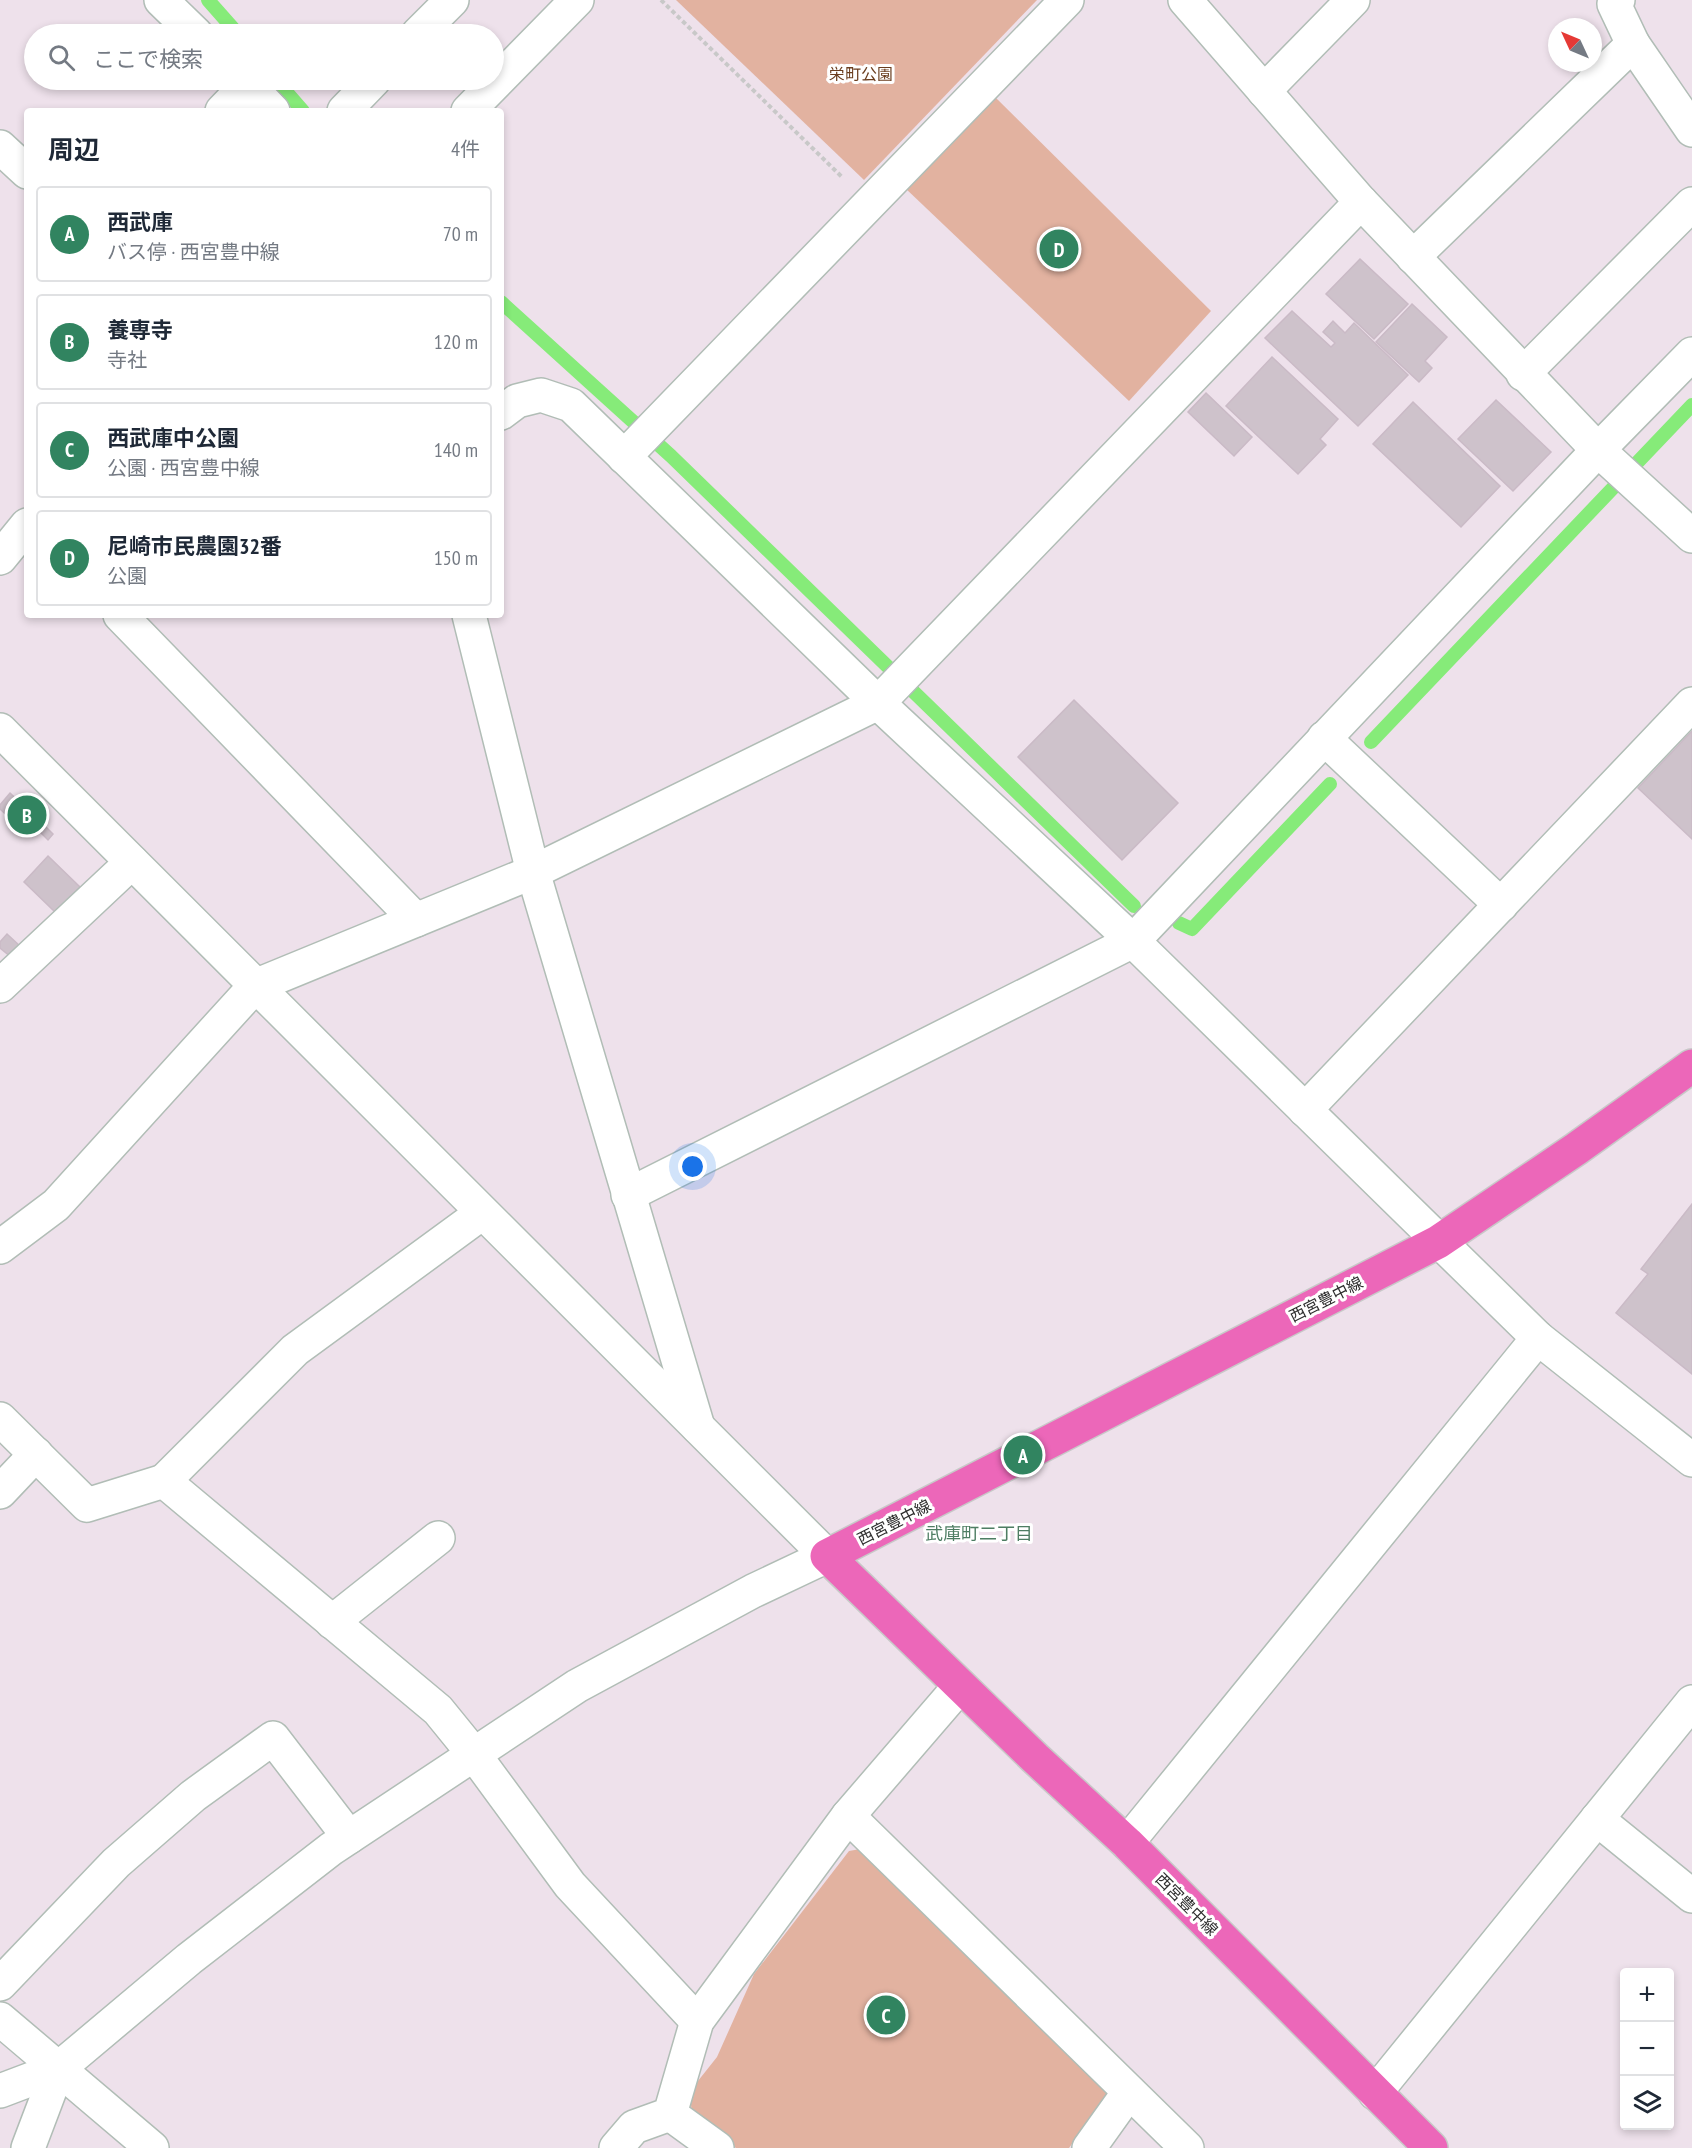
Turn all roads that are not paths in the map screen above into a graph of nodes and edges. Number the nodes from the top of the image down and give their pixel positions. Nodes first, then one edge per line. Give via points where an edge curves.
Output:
1 (160, 0) edge
2 (452, 0) edge
3 (576, 0) edge
4 (1067, 0) edge
5 (1185, 0) edge
6 (1353, 0) edge
7 (1618, 0) edge
8 (185, 24) edge
9 (428, 24) edge
10 (1633, 44) junction
11 (504, 74) edge
12 (239, 90) edge
13 (253, 90) edge
14 (365, 90) edge
15 (488, 90) edge
16 (1264, 91) junction
17 (224, 108) edge
18 (270, 108) edge
19 (347, 108) edge
20 (471, 108) edge
21 (1692, 130) edge
22 (0, 147) edge
23 (24, 169) edge
24 (1361, 202) junction
25 (1692, 204) edge
26 (1413, 257) junction
27 (1692, 354) edge
28 (1523, 374) junction
29 (504, 411) edge
30 (638, 443) junction
31 (1598, 450) junction
32 (24, 529) edge
33 (1692, 536) edge
34 (0, 558) edge
35 (123, 618) edge
36 (470, 618) edge
37 (893, 687) junction
38 (1692, 704) edge
39 (0, 730) edge
40 (1324, 738) junction
41 (132, 862) junction
42 (533, 872) junction
43 (1501, 904) junction
44 (416, 920) junction
45 (1133, 941) junction
46 (0, 986) edge
47 (255, 986) junction
48 (1692, 1066) edge
49 (1305, 1110) junction
50 (628, 1195) junction
51 (482, 1213) junction
52 (1438, 1242) junction
53 (0, 1247) edge
54 (1538, 1338) junction
55 (0, 1419) edge
56 (699, 1431) junction
57 (36, 1454) junction
58 (1692, 1460) edge
59 (164, 1481) junction
60 (0, 1492) edge
61 (438, 1538) dead end
62 (827, 1556) junction
63 (332, 1622) junction
64 (960, 1686) junction
65 (1692, 1702) edge
66 (473, 1753) junction
67 (848, 1816) junction
68 (1597, 1819) junction
69 (348, 1837) junction
70 (1127, 1843) junction
71 (1692, 1896) edge
72 (0, 1984) edge
73 (0, 2019) edge
74 (697, 2021) junction
75 (58, 2069) junction
76 (0, 2091) edge
77 (1129, 2092) junction
78 (1375, 2093) junction
79 (670, 2114) junction
80 (28, 2148) edge
81 (152, 2148) edge
82 (616, 2148) edge
83 (717, 2148) edge
84 (1089, 2148) edge
85 (1187, 2148) edge
86 (1431, 2148) edge

1 - 8 street
2 - 9 street
3 - 11 street
4 - 30 street
5 - 16 street
6 - 16 street
7 - 10 street via 1614,4
10 - 21 street
10 - 26 street
12 - 17 street
13 - 18 street
14 - 19 street
15 - 20 street
16 - 24 street
22 - 23 street
24 - 26 street
24 - 37 street
25 - 28 street
26 - 28 street
27 - 31 street
28 - 31 street
29 - 30 street via 517,401 541,395 571,405
30 - 37 street
31 - 33 street
31 - 40 street
32 - 34 street
35 - 44 street
36 - 42 street
37 - 42 street
37 - 45 street
38 - 43 street
39 - 41 street
40 - 43 street
40 - 45 street
41 - 46 street
41 - 47 street
42 - 44 street
42 - 50 street
43 - 49 street
44 - 47 street
45 - 49 street
45 - 50 street
47 - 51 street
47 - 53 street via 56,1205
48 - 52 main road, 西宮豊中線
49 - 52 street
50 - 56 street
51 - 56 street
51 - 59 street via 295,1350
52 - 54 street
52 - 62 main road, 西宮豊中線
54 - 58 street
54 - 70 street
55 - 57 street
56 - 62 street
57 - 59 street via 87,1505
57 - 60 street
59 - 63 street
61 - 63 street
62 - 64 main road, 西宮豊中線
62 - 66 street via 753,1591 577,1686
63 - 66 street via 438,1710
64 - 67 street
64 - 70 main road, 西宮豊中線
65 - 68 street
66 - 69 street
66 - 74 street via 570,1885
67 - 74 street
67 - 77 street
68 - 71 street
68 - 78 street
69 - 72 street via 273,1738 193,1796 116,1863
69 - 75 street via 189,1959
70 - 78 main road, 西宮豊中線
73 - 75 street
74 - 79 street
75 - 76 street
75 - 80 street
75 - 81 street
77 - 84 street
77 - 85 street
78 - 86 main road, 西宮豊中線
79 - 82 street via 634,2127
79 - 83 street

